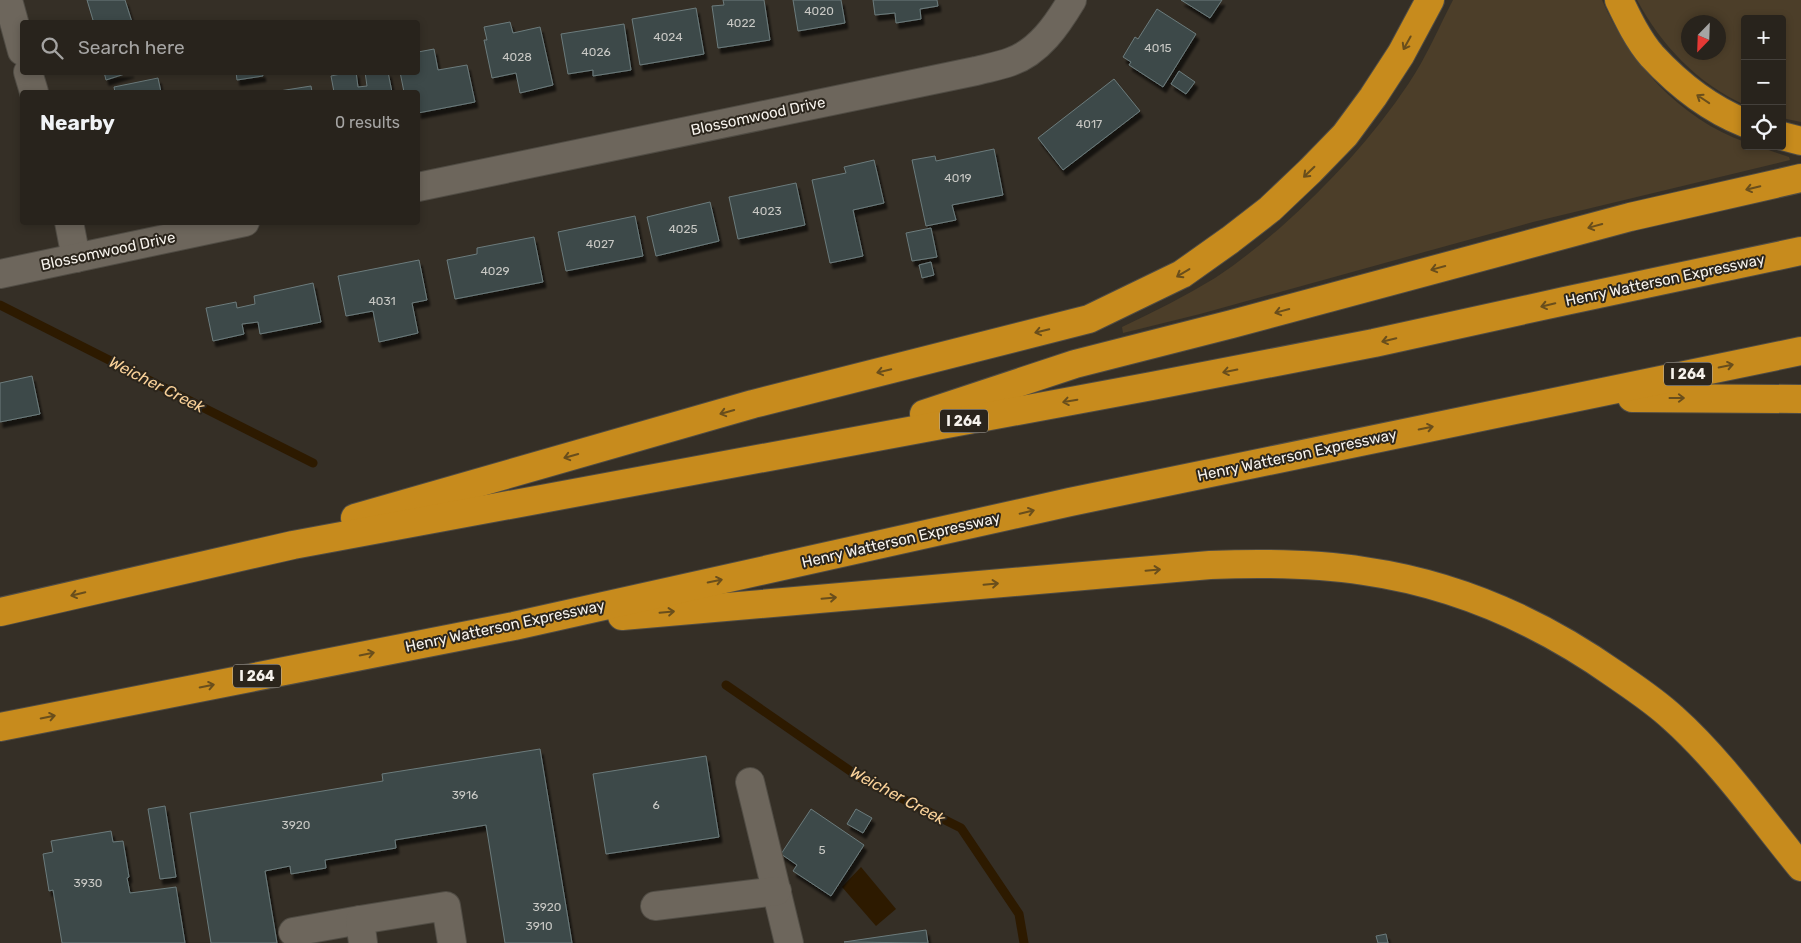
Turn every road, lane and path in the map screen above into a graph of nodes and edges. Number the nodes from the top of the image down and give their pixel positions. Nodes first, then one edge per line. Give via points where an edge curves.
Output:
1 (8, 0) edge
2 (1072, 0) edge
3 (1430, 0) edge
4 (1619, 0) edge
5 (20, 44) edge
6 (29, 75) edge
7 (33, 90) edge
8 (1741, 122) edge
9 (1786, 137) edge
10 (1801, 141) edge
11 (1801, 178) edge
12 (420, 187) edge
13 (70, 225) edge
14 (231, 225) edge
15 (1801, 251) edge
16 (76, 258) junction
17 (0, 274) edge
18 (1801, 351) edge
19 (1576, 397) junction
20 (1801, 399) edge
21 (829, 446) junction
22 (126, 583) junction
23 (0, 612) edge
24 (514, 626) junction
25 (0, 727) edge
26 (750, 782) dead end
27 (1801, 866) edge
28 (777, 891) junction
29 (655, 906) dead end
30 (293, 932) dead end
31 (362, 932) edge
32 (452, 943) edge
33 (789, 943) edge

1 - 5 street
2 - 12 street, Blossomwood Drive via 1052,31 1012,61
3 -> 22 highway via 1401,54 1345,135 1277,202 1182,274 1089,319 752,404
8 -> 4 highway via 1689,90 1652,55
6 - 7 street
9 - 10 highway
11 -> 21 highway via 1630,217 1075,364
13 - 16 street
14 - 16 street, Blossomwood Drive
15 -> 21 highway, Henry Watterson Expressway / I 264 via 1374,343
16 - 17 street, Blossomwood Drive
19 -> 18 highway, Henry Watterson Expressway / I 264
19 -> 20 highway
24 -> 19 highway, Henry Watterson Expressway / I 264 via 1070,502
21 - 22 highway, Henry Watterson Expressway / I 264 via 292,545
22 -> 23 highway, Henry Watterson Expressway / I 264
25 -> 24 highway, Henry Watterson Expressway / I 264
24 -> 27 highway via 1210,565 1262,563 1364,571 1412,580 1496,608 1548,632 1591,657 1673,718 1709,754
26 - 28 street
28 - 29 street
28 - 33 street
30 - 31 street
31 - 32 street via 446,906

